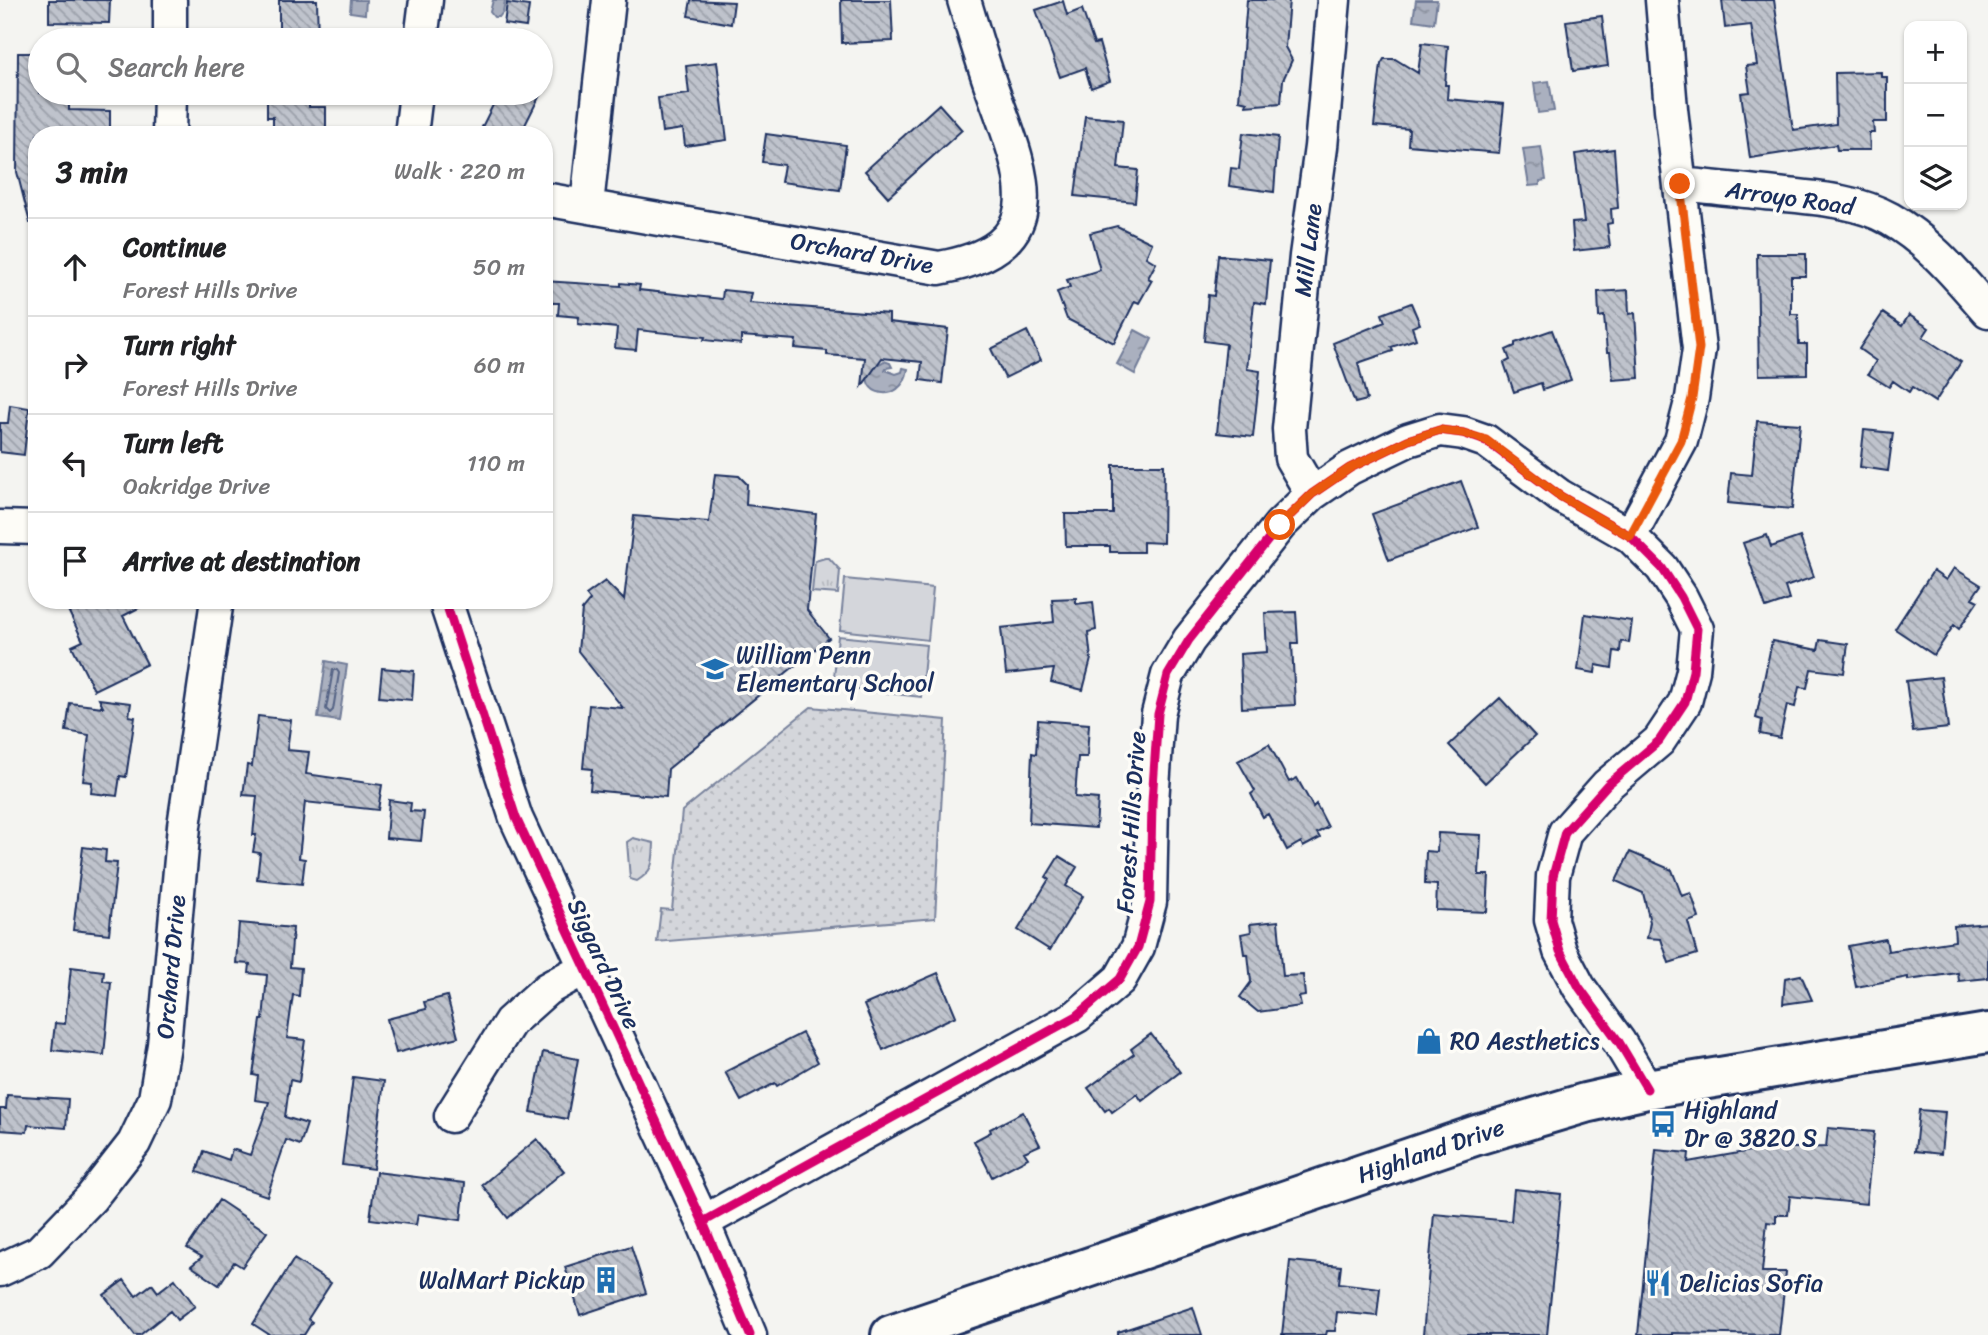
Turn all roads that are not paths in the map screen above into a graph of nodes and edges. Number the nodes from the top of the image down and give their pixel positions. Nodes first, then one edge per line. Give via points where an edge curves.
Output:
1 (170, 0) edge
2 (426, 0) edge
3 (608, 0) edge
4 (964, 0) edge
5 (1335, 0) edge
6 (1662, 0) edge
7 (170, 28) edge
8 (422, 28) edge
9 (170, 105) edge
10 (415, 105) edge
11 (169, 126) edge
12 (412, 126) edge
13 (1680, 184) junction
14 (553, 200) edge
15 (587, 205) junction
16 (1988, 311) edge
17 (1312, 494) junction
18 (0, 527) edge
19 (28, 528) edge
20 (1630, 536) junction
21 (215, 609) edge
22 (448, 609) edge
23 (585, 968) junction
24 (1988, 1033) edge
25 (1647, 1089) junction
26 (451, 1116) dead end
27 (703, 1222) junction
28 (0, 1270) edge
29 (905, 1333) edge
30 (750, 1335) edge

1 - 7 street
2 - 8 street
3 - 15 street
4 - 15 street, Orchard Drive via 1022,182 1023,204 1012,232 994,251 969,263 939,268
5 - 17 street, Mill Lane via 1289,429 1291,458
6 - 13 street
9 - 11 street
10 - 12 street
13 - 16 street, Arroyo Road via 1820,198 1869,209 1942,258
13 - 20 street via 1699,348 1692,398 1681,441
14 - 15 street, Orchard Drive
17 - 20 street, Forest Hills Drive via 1350,468 1408,440 1440,430 1463,433 1486,440 1560,496
17 - 27 street, Forest Hills Drive via 1272,536 1189,640 1168,675 1157,713 1150,902 1138,947 1120,979 1077,1016
18 - 19 street
20 - 25 street, Forest Hills Drive via 1662,568 1697,629 1693,671 1685,702 1659,741 1606,785 1565,832 1552,876 1550,920 1579,987
21 - 28 street, Orchard Drive via 184,827 155,1099 134,1143 91,1198 39,1252
22 - 23 street, Siggard Drive via 516,818
23 - 26 street via 547,989 510,1022
23 - 27 street, Siggard Drive
24 - 25 main road, Highland Drive
25 - 29 main road, Highland Drive via 1515,1122
27 - 30 street, Siggard Drive

